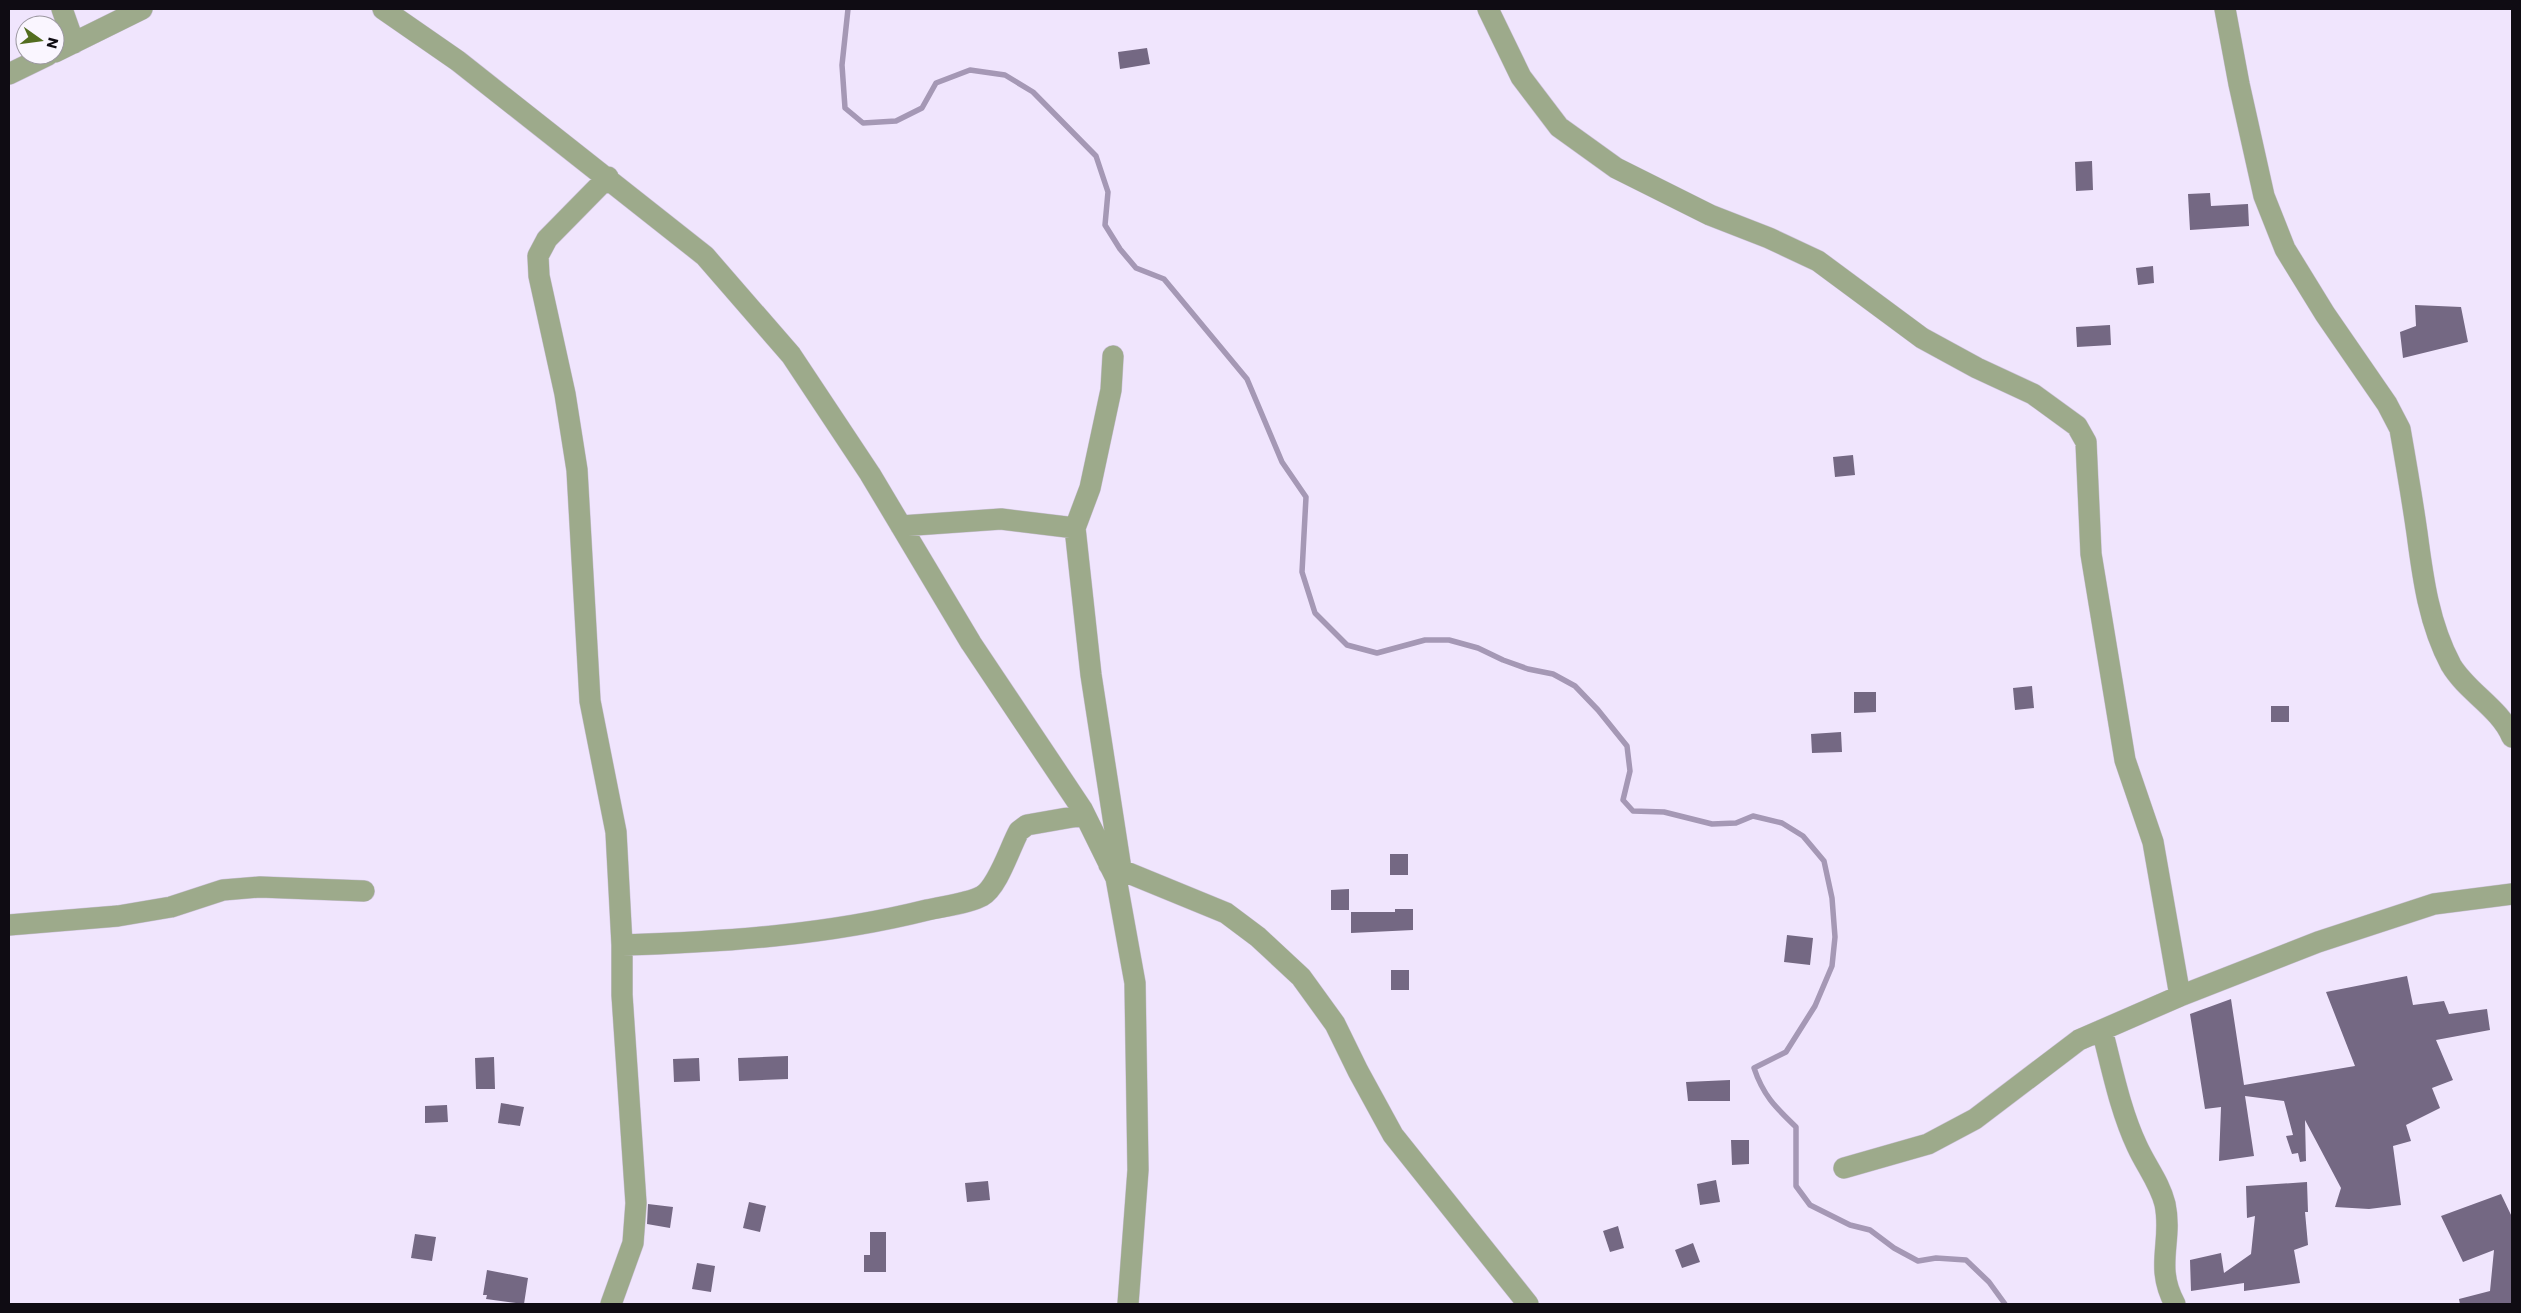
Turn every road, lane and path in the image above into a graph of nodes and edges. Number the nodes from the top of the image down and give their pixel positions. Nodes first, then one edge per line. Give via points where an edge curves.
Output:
1 (62, 9) edge
2 (142, 9) edge
3 (383, 9) edge
4 (1488, 9) edge
5 (2225, 9) edge
6 (74, 43) junction
7 (65, 47) edge
8 (27, 65) edge
9 (9, 74) edge
10 (608, 176) junction
11 (1113, 356) dead end
12 (901, 526) junction
13 (1075, 528) junction
14 (2512, 737) edge
15 (1084, 815) junction
16 (1115, 867) junction
17 (364, 891) dead end
18 (2512, 894) edge
19 (9, 925) edge
20 (622, 945) junction
21 (2180, 996) junction
22 (2102, 1030) junction
23 (1844, 1168) dead end
24 (611, 1304) edge
25 (1128, 1304) edge
26 (1528, 1304) edge
27 (2175, 1304) edge

1 - 6 street
2 - 6 street
3 - 10 street via 458,60
4 - 21 street via 1521,77 1559,127 1616,168 1710,215 1818,261 1922,338 2032,394 2077,426 2086,442 2091,554 2125,760 2153,842
5 - 14 street via 2264,196 2285,249 2387,404 2400,429 2427,600 2442,644 2452,666 2474,694 2509,728
6 - 7 street
8 - 9 street
10 - 12 street via 705,256 791,355
10 - 20 street via 547,239 538,256 539,276 565,394 577,470 590,701 616,832
11 - 13 street via 1111,390 1090,488
12 - 13 street via 1001,519
12 - 15 street via 970,643
13 - 16 street
15 - 16 street
15 - 20 street via 1027,826 1019,831 993,886 982,896 969,900 892,919 780,937
16 - 25 street via 1135,983 1138,1170
16 - 26 street via 1226,913 1258,937 1301,978 1336,1024 1393,1135
17 - 19 street via 260,887 223,890 171,907 118,916
18 - 21 street via 2434,904 2318,942
20 - 24 street via 622,995 636,1202 633,1243
21 - 22 street
22 - 23 street via 2079,1040 1975,1118 1928,1144
22 - 27 street via 2124,1112 2165,1205 2164,1273

